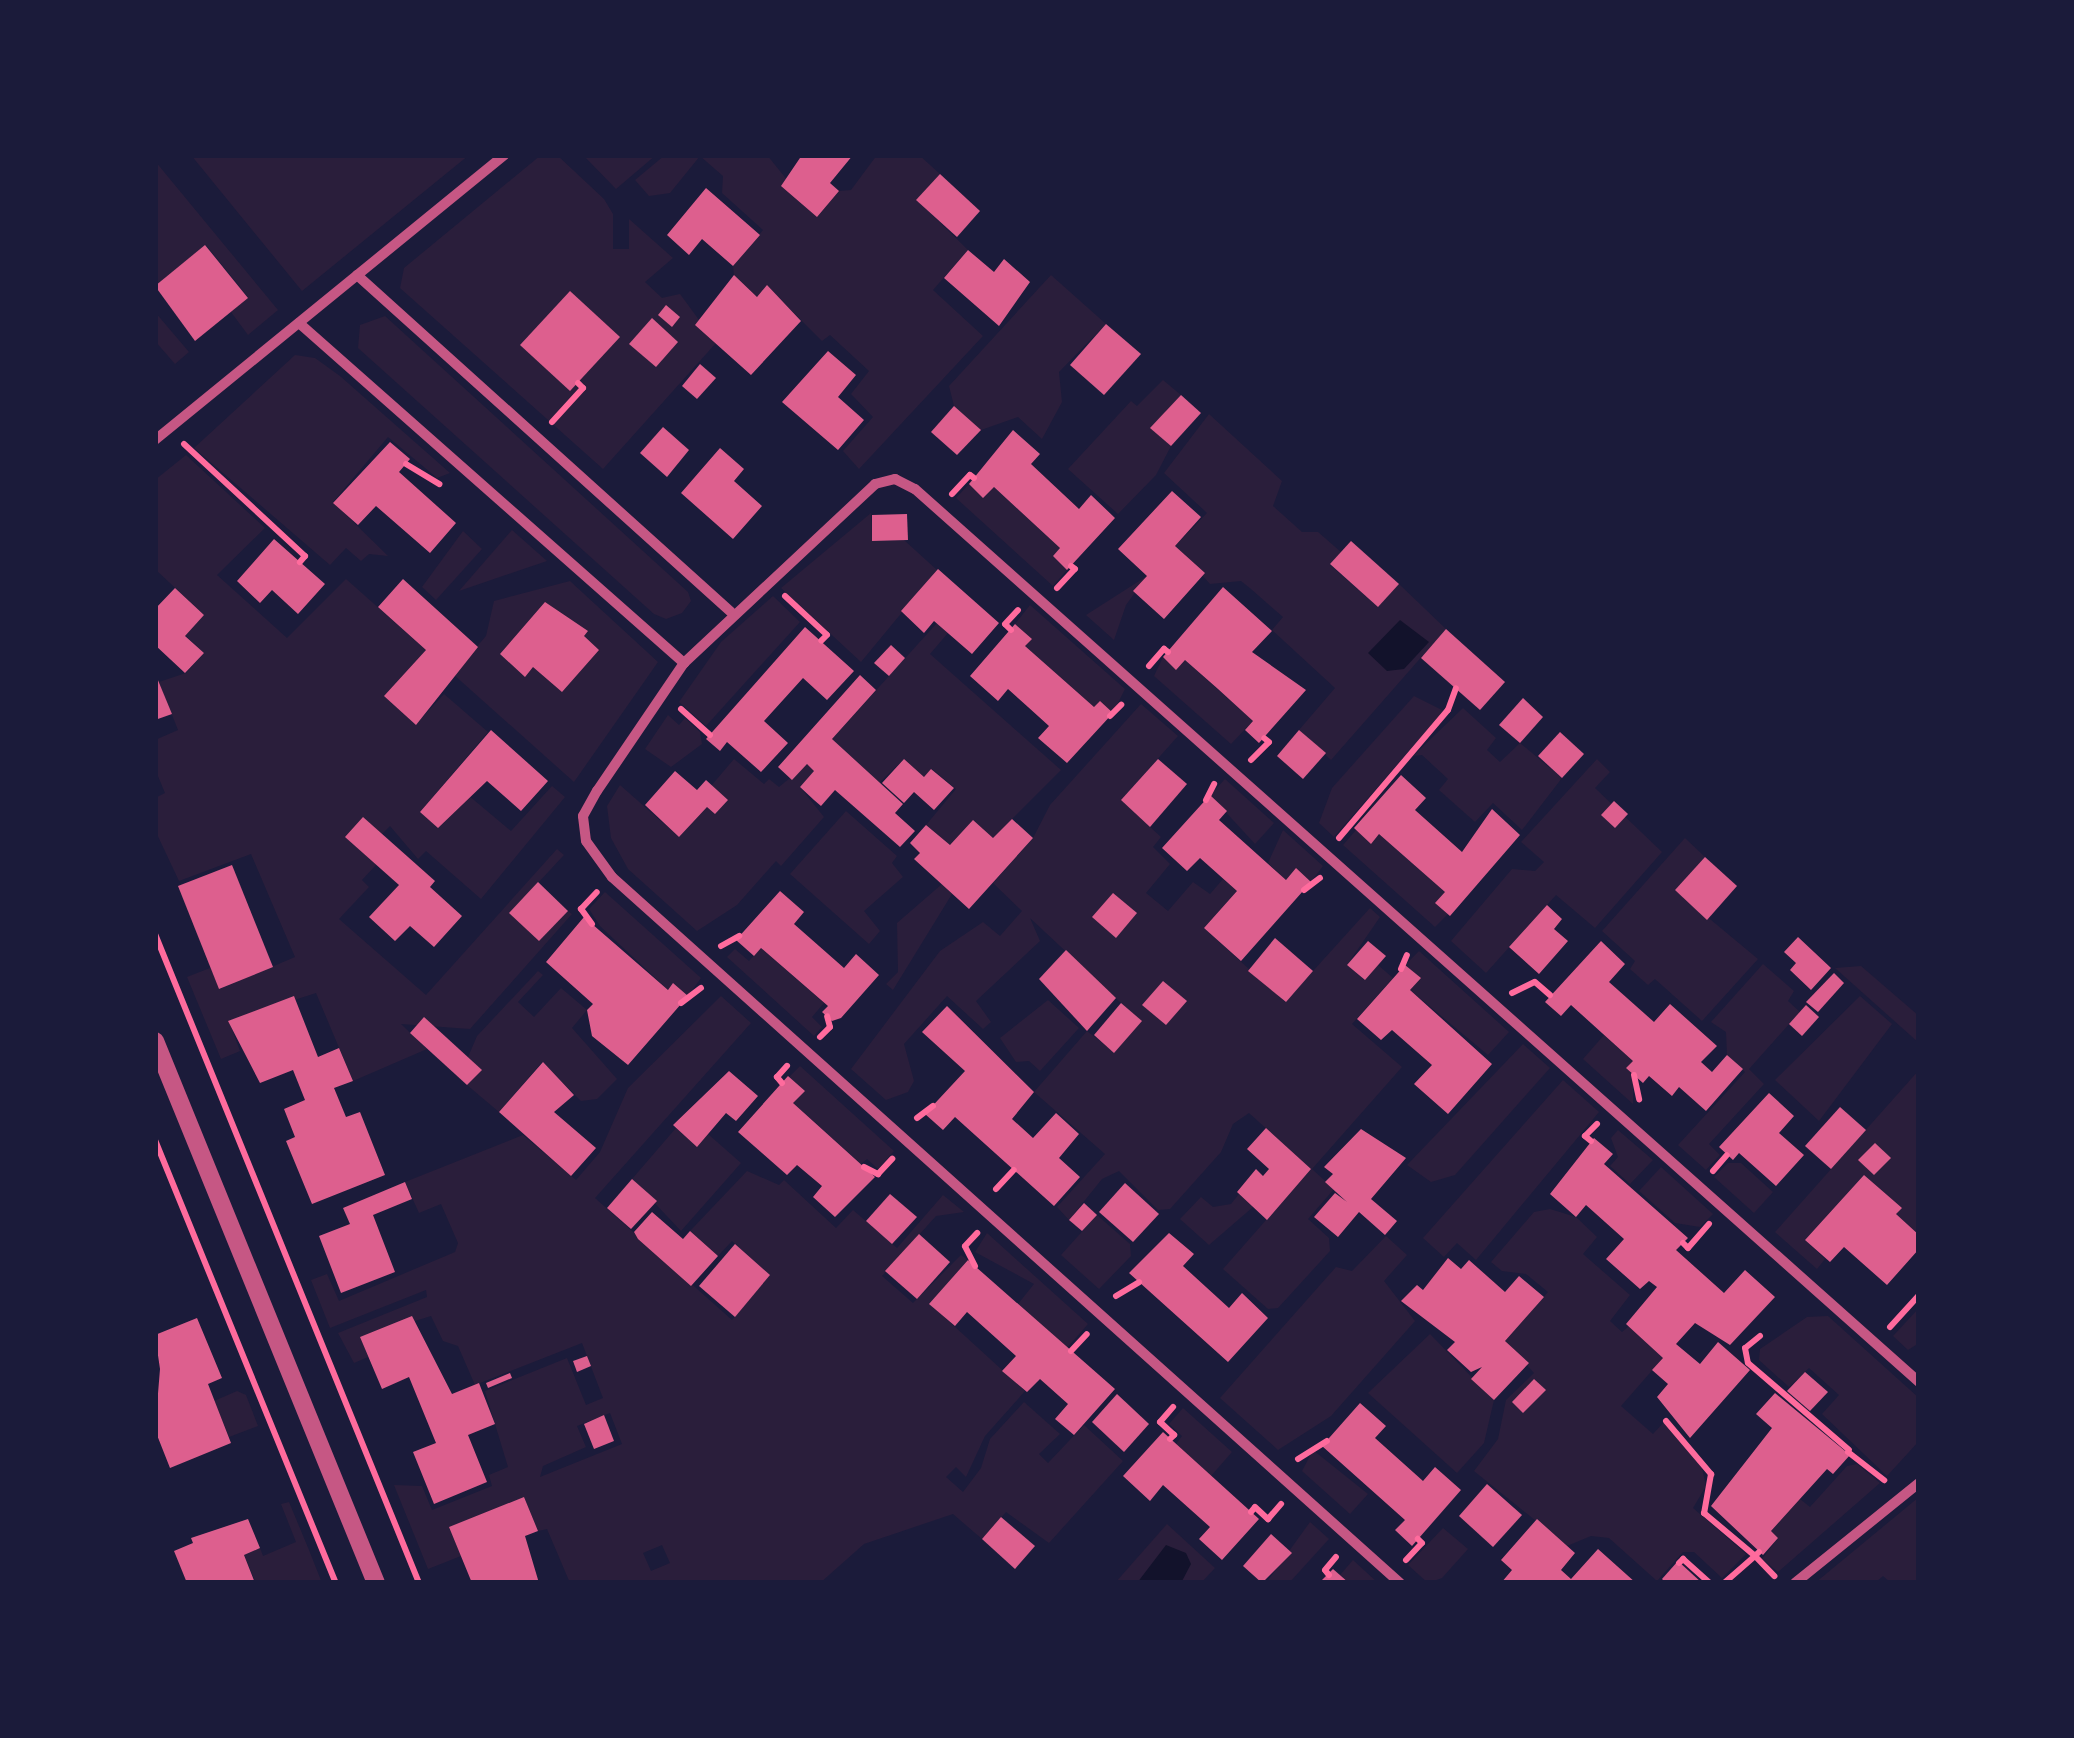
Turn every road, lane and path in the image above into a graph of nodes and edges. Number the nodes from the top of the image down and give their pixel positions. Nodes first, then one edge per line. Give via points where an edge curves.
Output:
1 (505, 155) edge
2 (357, 275) junction
3 (299, 323) junction
4 (578, 383) dead end
5 (549, 426) dead end
6 (155, 440) edge
7 (183, 443) dead end
8 (300, 562) dead end
9 (776, 588) dead end
10 (731, 612) junction
11 (821, 641) dead end
12 (684, 663) junction
13 (1456, 688) dead end
14 (674, 703) dead end
15 (710, 735) dead end
16 (1325, 854) junction
17 (612, 878) junction
18 (592, 924) dead end
19 (155, 934) edge
20 (1550, 995) dead end
21 (1497, 1007) junction
22 (155, 1040) edge
23 (155, 1140) edge
24 (907, 1144) junction
25 (864, 1167) dead end
26 (1724, 1209) junction
27 (990, 1218) junction
28 (1683, 1243) dead end
29 (975, 1266) dead end
30 (1919, 1295) edge
31 (1760, 1336) dead end
32 (1875, 1343) junction
33 (1919, 1382) edge
34 (1185, 1393) junction
35 (1666, 1420) dead end
36 (1170, 1439) dead end
37 (1327, 1440) dead end
38 (1280, 1478) junction
39 (1919, 1482) edge
40 (1294, 1490) junction
41 (1903, 1496) junction
42 (1251, 1512) dead end
43 (1757, 1554) junction
44 (1679, 1562) dead end
45 (336, 1583) edge
46 (376, 1583) edge
47 (419, 1583) edge
48 (1400, 1583) edge
49 (1710, 1583) edge
50 (1724, 1583) edge
51 (1782, 1583) edge
52 (1795, 1583) edge

1 - 2 street
2 - 3 street
2 - 10 street
3 - 6 street
3 - 12 street
4 - 5 path via 584,388
7 - 8 path via 306,556
9 - 11 path via 827,635
10 - 12 street
10 - 16 street via 875,484 906,482
12 - 17 street via 583,816 586,841
13 - 16 path via 1448,710
14 - 15 path
16 - 21 street
17 - 18 path via 582,909
17 - 24 street
19 - 47 path
20 - 21 path via 1535,982
21 - 26 street
22 - 46 street
23 - 45 path
24 - 25 path via 878,1174
24 - 27 street
26 - 28 path via 1688,1248
26 - 32 street
27 - 29 path via 964,1246
27 - 34 street
30 - 32 path
31 - 41 path via 1746,1348 1748,1363
32 - 33 street
34 - 36 path via 1160,1422 1174,1434
34 - 38 street
35 - 43 path via 1711,1474 1704,1514
37 - 38 path
38 - 40 street
39 - 41 street
40 - 42 path via 1268,1519 1255,1507
40 - 48 street
41 - 52 street
43 - 50 path
43 - 51 path
44 - 49 path

